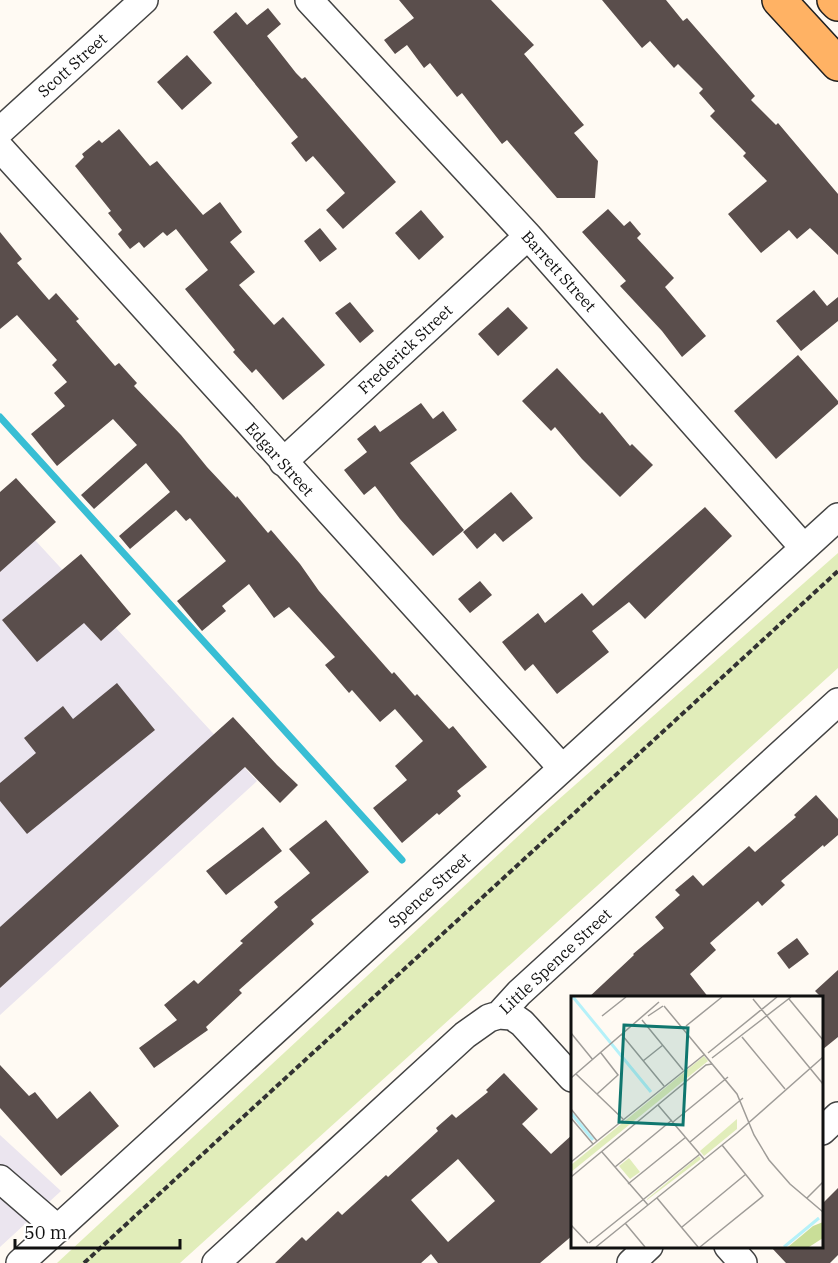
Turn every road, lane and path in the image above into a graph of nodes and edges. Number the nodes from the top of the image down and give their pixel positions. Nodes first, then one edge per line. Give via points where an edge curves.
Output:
1 (144, 0) edge
2 (309, 0) edge
3 (779, 0) edge
4 (834, 0) edge
5 (838, 4) edge
6 (838, 64) edge
7 (0, 131) edge
8 (0, 148) edge
9 (528, 236) junction
10 (282, 462) junction
11 (838, 517) edge
12 (804, 548) junction
13 (838, 572) edge
14 (838, 702) edge
15 (562, 768) junction
16 (499, 1015) junction
17 (571, 1076) edge
18 (838, 1116) edge
19 (823, 1130) edge
20 (0, 1179) edge
21 (58, 1229) junction
22 (647, 1248) edge
23 (730, 1248) edge
24 (20, 1263) edge
25 (84, 1263) edge
26 (216, 1263) edge
27 (631, 1263) edge
28 (743, 1263) edge

1 - 7 street, Scott Street
2 - 9 street, Barrett Street
3 - 6 main road
4 - 5 main road
8 - 10 street, Edgar Street
9 - 10 street, Frederick Street
9 - 12 street, Barrett Street
10 - 15 street, Edgar Street
11 - 12 street, Spence Street
12 - 15 street, Spence Street
13 - 25 path
14 - 16 street, Little Spence Street
15 - 21 street, Spence Street
16 - 17 street via 512,1016 522,1023
16 - 26 street, Little Spence Street via 465,1035
18 - 19 street
20 - 21 street
21 - 24 street, Spence Street
22 - 27 street
23 - 28 street

